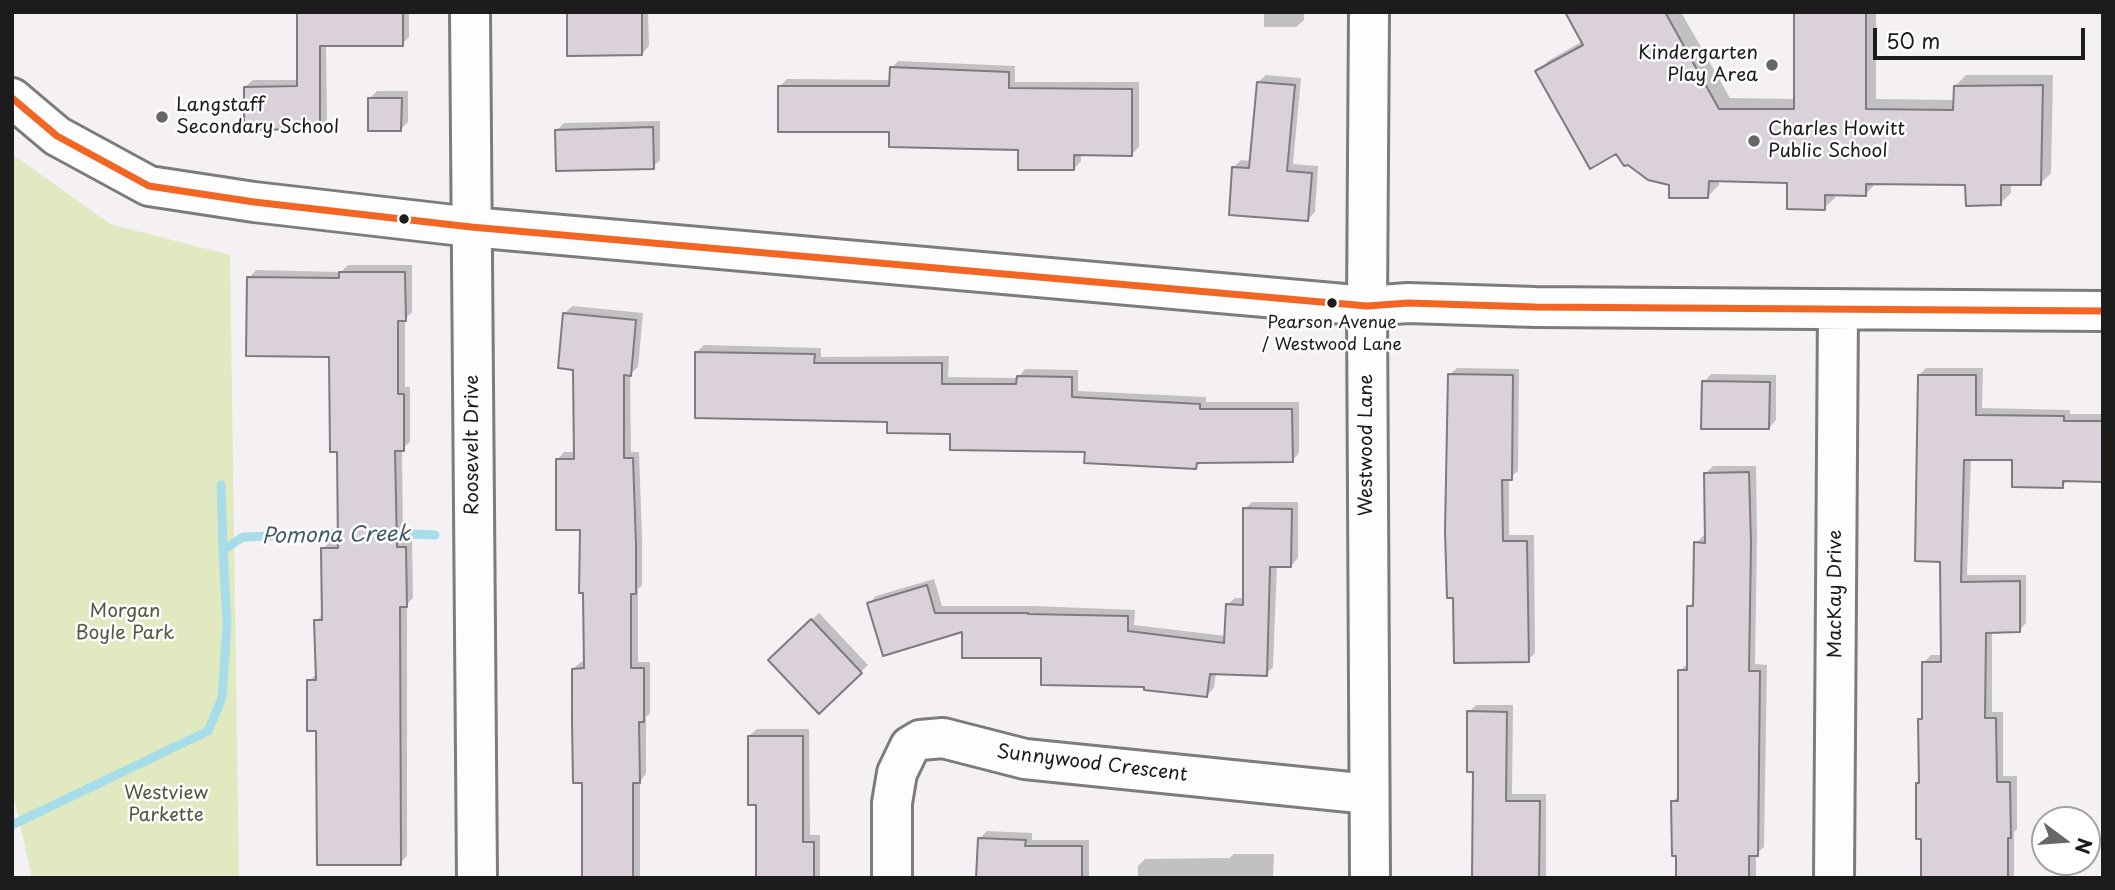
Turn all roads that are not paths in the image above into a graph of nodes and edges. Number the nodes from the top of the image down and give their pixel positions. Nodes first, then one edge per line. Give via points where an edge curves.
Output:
1 (470, 12) edge
2 (1369, 12) edge
3 (12, 98) edge
4 (471, 228) junction
5 (1367, 306) junction
6 (1838, 309) junction
7 (2103, 311) edge
8 (1369, 794) junction
9 (477, 878) edge
10 (892, 878) edge
11 (1370, 878) edge
12 (1834, 878) edge

1 - 4 street, Roosevelt Drive
2 - 5 street, Westwood Lane
3 - 4 street via 57,136 149,186
4 - 5 street
4 - 9 street, Roosevelt Drive
5 - 6 street
5 - 8 street, Westwood Lane
6 - 7 street
6 - 12 street, MacKay Drive
8 - 10 street, Sunnywood Crescent via 1025,759 943,738 920,740 910,746 897,773 892,803
8 - 11 street, Westwood Lane

